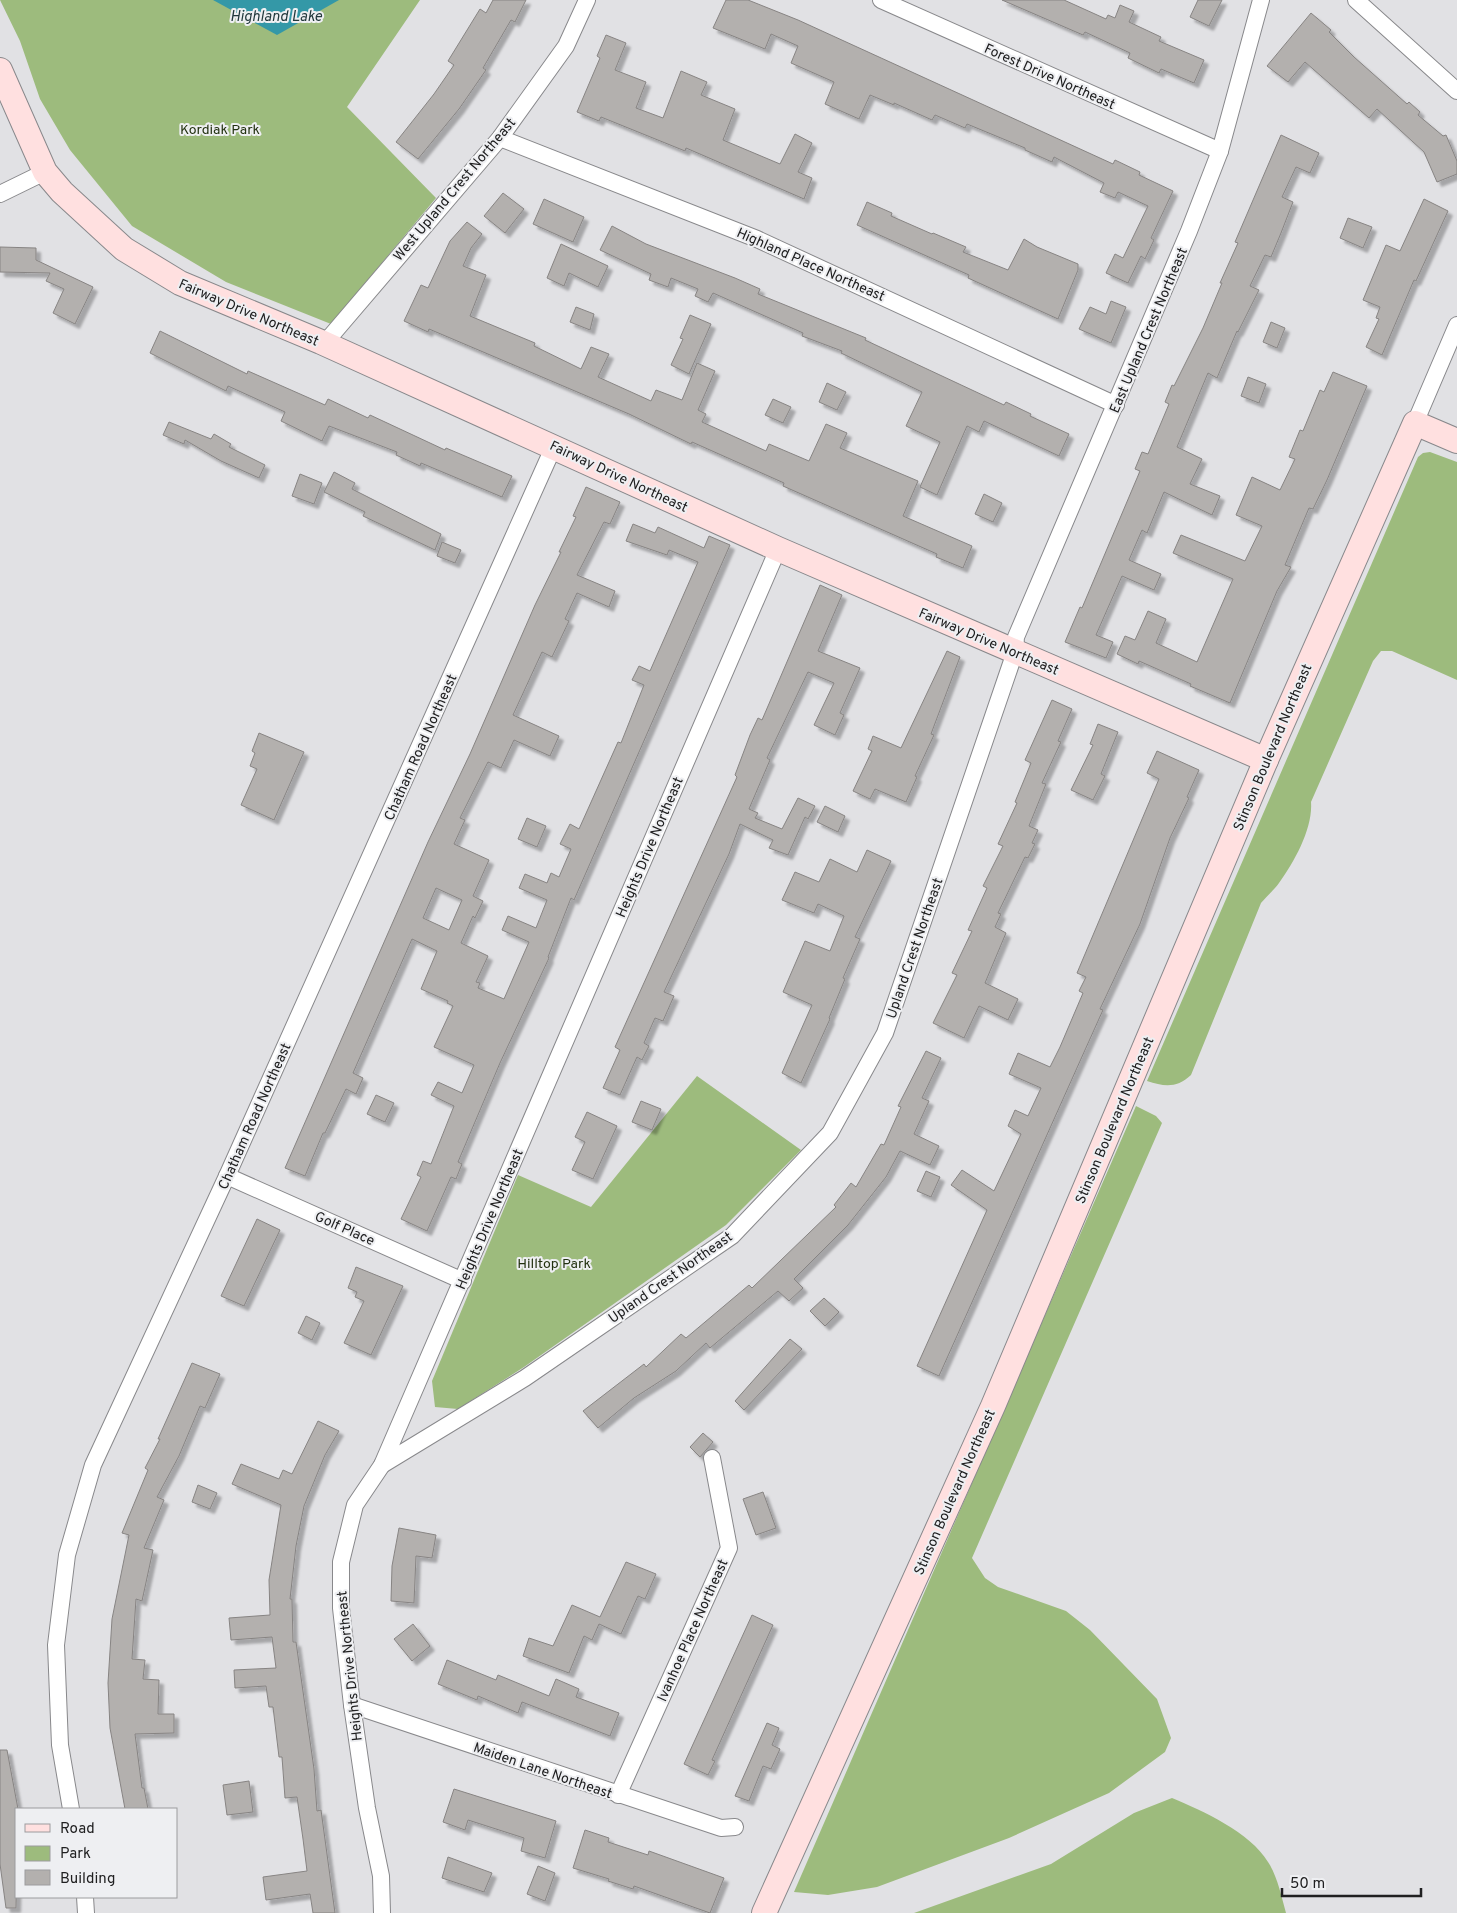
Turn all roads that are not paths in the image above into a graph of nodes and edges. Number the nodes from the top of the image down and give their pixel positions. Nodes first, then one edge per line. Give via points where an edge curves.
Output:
1 (586, 0) edge
2 (881, 0) edge
3 (1261, 0) edge
4 (1356, 0) edge
5 (0, 70) edge
6 (1457, 91) edge
7 (500, 138) junction
8 (1220, 151) junction
9 (45, 172) junction
10 (0, 194) edge
11 (1457, 324) edge
12 (324, 344) junction
13 (1116, 405) junction
14 (1415, 423) junction
15 (1457, 441) edge
16 (554, 446) junction
17 (778, 549) junction
18 (1015, 652) junction
19 (1266, 760) junction
20 (227, 1176) junction
21 (463, 1281) junction
22 (712, 1458) dead end
23 (382, 1464) junction
24 (352, 1705) junction
25 (618, 1795) junction
26 (71, 1808) edge
27 (735, 1826) dead end
28 (85, 1898) edge
29 (86, 1913) edge
30 (382, 1913) edge
31 (764, 1913) edge

1 - 7 street, West Upland Crest Northeast via 566,46
2 - 8 street, Forest Drive Northeast
3 - 8 street, East Upland Crest Northeast
4 - 6 street
5 - 9 street, Fairway Drive Northeast
7 - 12 street, West Upland Crest Northeast
7 - 13 street, Highland Place Northeast via 757,239
8 - 13 street, East Upland Crest Northeast via 1190,231
9 - 10 street
9 - 12 street, Fairway Drive Northeast via 124,249 180,283
11 - 14 street, Stinson Boulevard Northeast
12 - 16 street, Fairway Drive Northeast
13 - 18 street, East Upland Crest Northeast via 1016,636
14 - 15 street
14 - 19 street, Stinson Boulevard Northeast
16 - 17 street, Fairway Drive Northeast
16 - 20 street, Chatham Road Northeast
17 - 18 street, Fairway Drive Northeast
17 - 21 street, Heights Drive Northeast
18 - 19 street, Fairway Drive Northeast
18 - 23 street, Upland Crest Northeast via 884,1033 830,1133 732,1236 525,1378
19 - 31 street, Stinson Boulevard Northeast via 993,1406
20 - 21 street, Golf Place
20 - 26 street, Chatham Road Northeast via 93,1465 67,1555 56,1645 60,1745
21 - 23 street, Heights Drive Northeast
22 - 25 street, Ivanhoe Place Northeast via 729,1548
23 - 24 street, Heights Drive Northeast via 355,1505 340,1562 341,1608
24 - 25 street, Maiden Lane Northeast
24 - 30 street, Heights Drive Northeast via 381,1876
25 - 27 street, Maiden Lane Northeast via 721,1828
28 - 29 street

